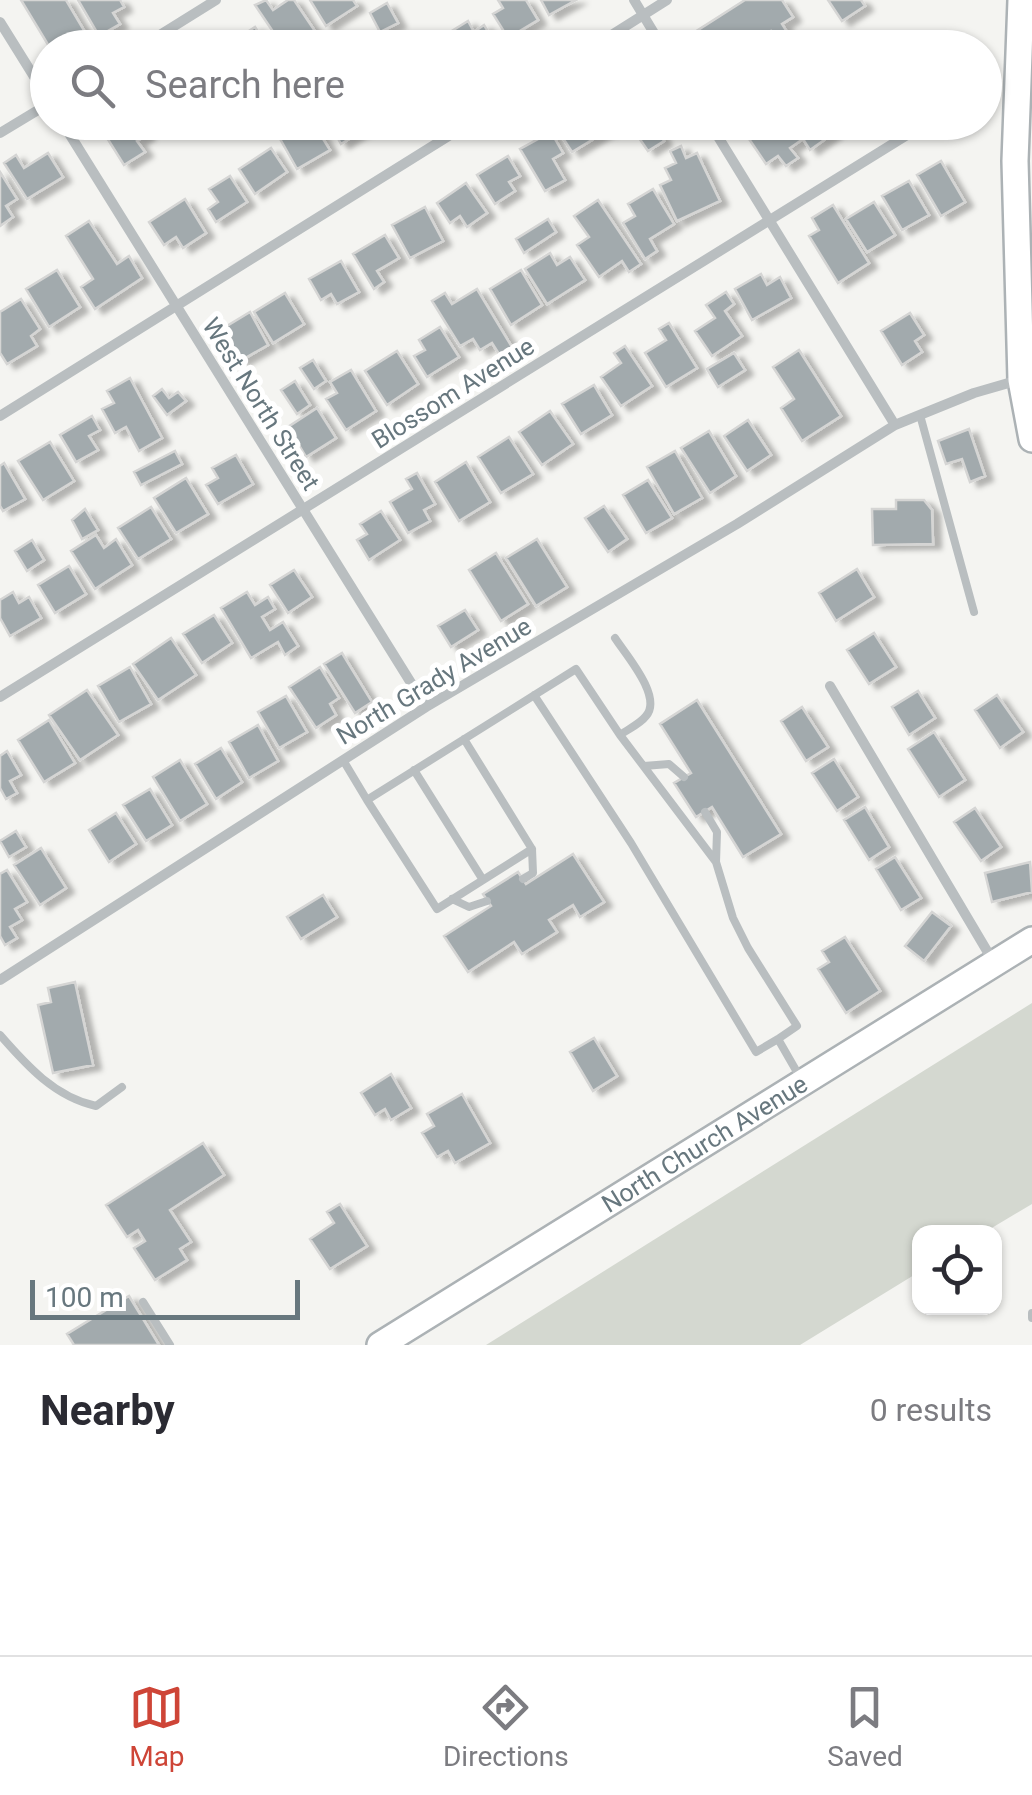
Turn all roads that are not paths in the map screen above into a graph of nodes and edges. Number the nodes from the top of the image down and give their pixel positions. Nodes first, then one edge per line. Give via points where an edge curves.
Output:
1 (216, 0) edge
2 (634, 0) edge
3 (667, 0) edge
4 (1022, 0) edge
5 (643, 15) junction
6 (0, 22) edge
7 (167, 30) edge
8 (619, 30) edge
9 (652, 30) edge
10 (30, 71) edge
11 (30, 113) edge
12 (0, 133) edge
13 (73, 140) edge
14 (441, 140) edge
15 (720, 140) edge
16 (899, 140) edge
17 (770, 220) junction
18 (176, 306) junction
19 (1026, 379) edge
20 (920, 414) junction
21 (0, 416) edge
22 (895, 425) junction
23 (1032, 439) edge
24 (303, 509) junction
25 (974, 612) dead end
26 (615, 638) dead end
27 (830, 686) dead end
28 (534, 695) junction
29 (0, 697) edge
30 (426, 707) junction
31 (620, 735) junction
32 (464, 739) junction
33 (343, 760) junction
34 (644, 766) junction
35 (414, 770) junction
36 (684, 777) dead end
37 (366, 800) junction
38 (705, 812) dead end
39 (532, 849) junction
40 (716, 862) junction
41 (523, 879) dead end
42 (483, 880) junction
43 (452, 899) junction
44 (488, 901) dead end
45 (1032, 940) edge
46 (994, 962) junction
47 (0, 980) edge
48 (0, 1035) edge
49 (778, 1039) junction
50 (803, 1082) junction
51 (122, 1087) dead end
52 (143, 1302) dead end
53 (170, 1345) edge
54 (380, 1345) edge

1 - 7 street
2 - 5 street
3 - 5 street
4 - 19 street via 1015,161
5 - 8 street
5 - 9 street
6 - 10 street
11 - 12 street
13 - 18 street, West North Street
14 - 18 street
15 - 17 street
16 - 17 street, Blossom Avenue
17 - 22 street
17 - 24 street, Blossom Avenue
18 - 21 street
18 - 24 street, West North Street
19 - 20 street, North Grady Avenue
19 - 23 street
20 - 22 street, North Grady Avenue
20 - 25 lane
22 - 30 street, North Grady Avenue
24 - 29 street, Blossom Avenue
24 - 30 street, West North Street
26 - 31 lane via 651,704 648,715
27 - 46 street
28 - 31 lane via 576,669
28 - 32 lane
28 - 49 lane via 756,1052
30 - 33 street, North Grady Avenue
31 - 34 lane
32 - 35 lane
32 - 39 lane
33 - 37 lane
33 - 47 street, North Grady Avenue
34 - 36 lane via 669,764
34 - 40 lane
35 - 37 lane
35 - 42 lane
37 - 43 lane via 436,909
38 - 40 lane via 716,832
39 - 41 lane via 533,872
39 - 42 lane
40 - 49 lane via 740,933 797,1026
42 - 43 lane
43 - 44 lane via 469,907
45 - 46 street, North Church Avenue
46 - 50 street, North Church Avenue
48 - 51 lane via 75,1102 96,1106
49 - 50 lane
50 - 54 street, North Church Avenue
52 - 53 lane

